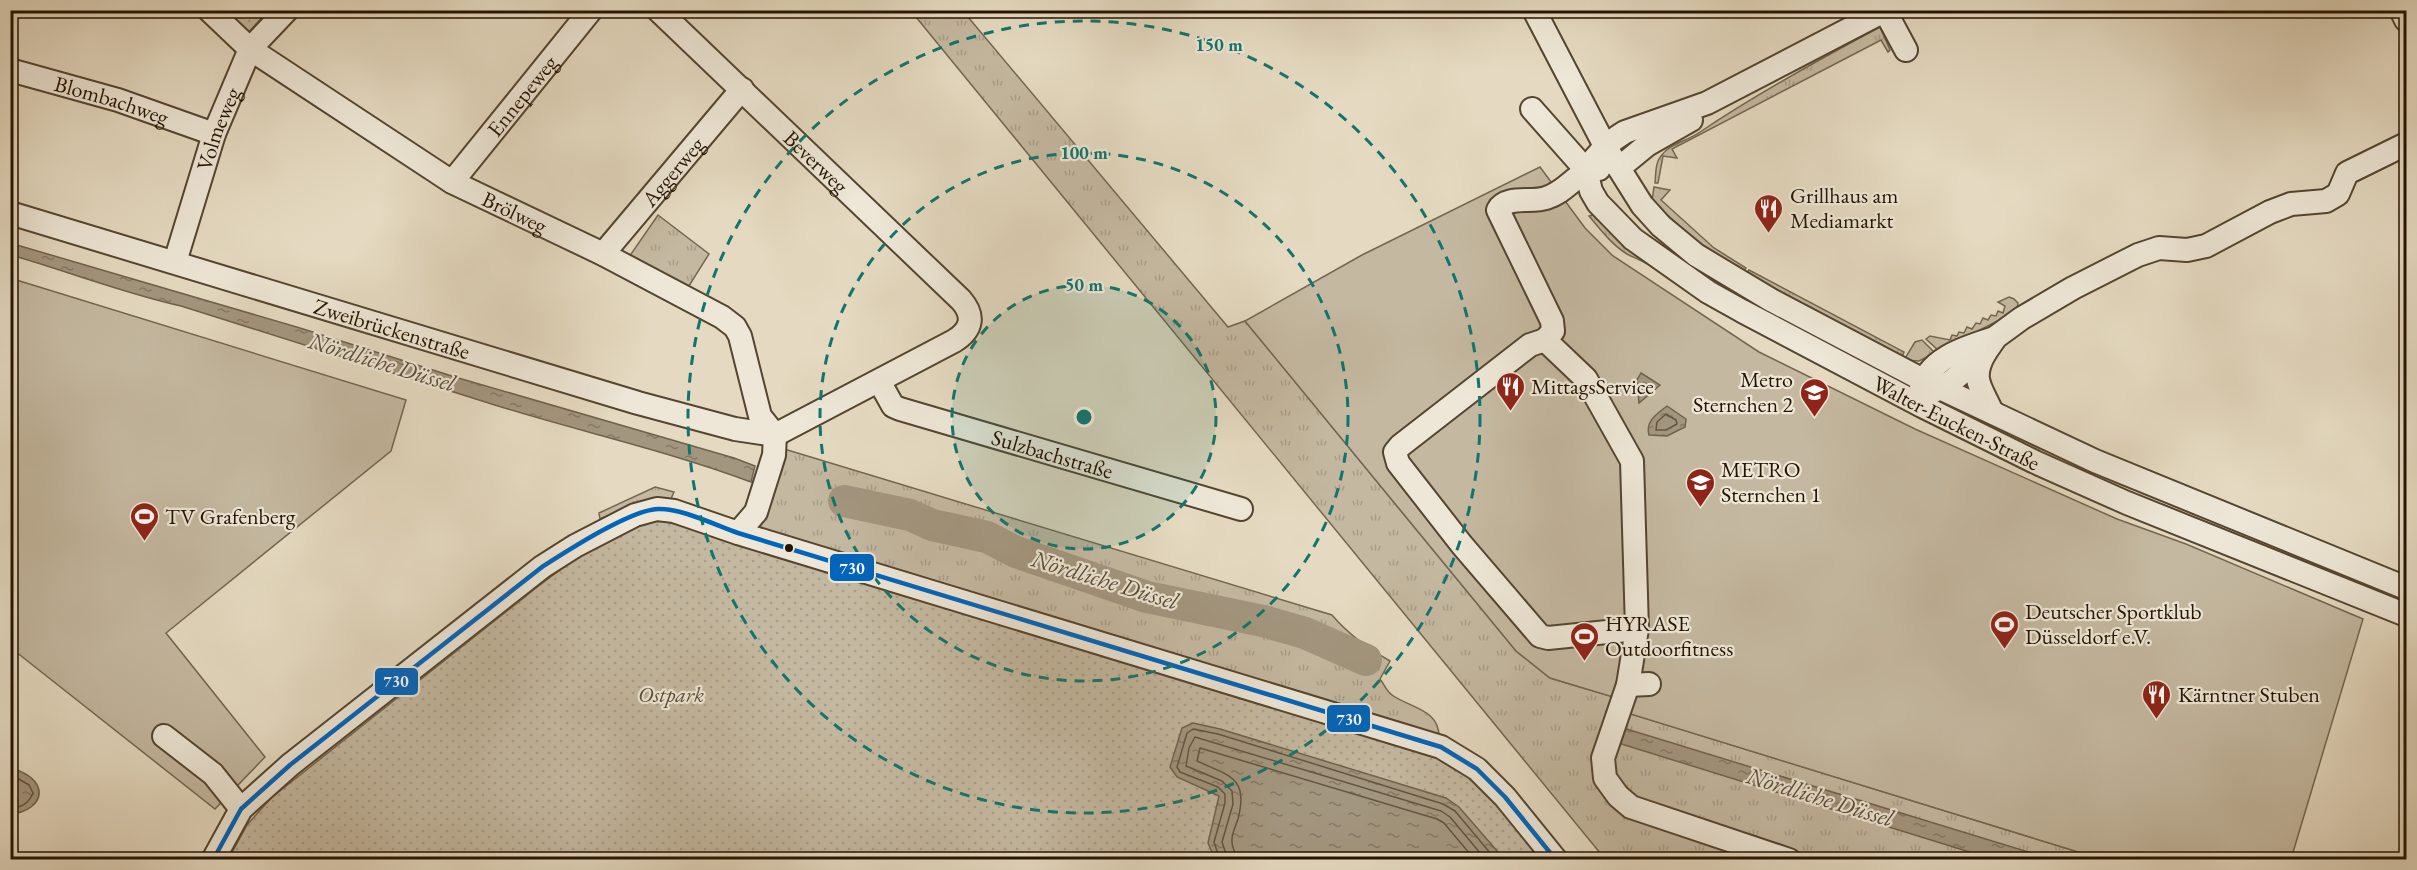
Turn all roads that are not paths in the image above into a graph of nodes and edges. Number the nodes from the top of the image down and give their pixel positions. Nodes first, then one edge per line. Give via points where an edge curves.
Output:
1 (209, 10) edge
2 (287, 10) edge
3 (591, 10) edge
4 (658, 10) edge
5 (1533, 10) edge
6 (2401, 10) edge
7 (1886, 11) edge
8 (2406, 20) edge
9 (250, 50) junction
10 (1906, 50) dead end
11 (10, 70) edge
12 (742, 89) junction
13 (1707, 103) junction
14 (1532, 110) dead end
15 (214, 134) junction
16 (2406, 144) edge
17 (1605, 146) junction
18 (1618, 168) junction
19 (1586, 170) junction
20 (452, 182) junction
21 (10, 213) edge
22 (603, 254) junction
23 (175, 262) junction
24 (1545, 340) junction
25 (1990, 345) junction
26 (879, 381) junction
27 (1927, 391) junction
28 (1992, 412) junction
29 (775, 435) junction
30 (1240, 509) dead end
31 (738, 533) junction
32 (2406, 588) edge
33 (2406, 615) edge
34 (1638, 629) junction
35 (164, 736) dead end
36 (241, 809) junction
37 (213, 860) edge
38 (1556, 860) edge
39 (1789, 860) edge

1 - 9 street, Brölweg
2 - 9 street, Volmeweg
3 - 20 street, Ennepeweg
4 - 12 street, Beverweg
5 - 17 street, Walter-Eucken-Straße
6 - 8 street
7 - 10 street
7 - 13 street
9 - 15 street, Volmeweg
9 - 20 street, Brölweg
11 - 15 street, Blombachweg via 118,100
12 - 22 street, Aggerweg
12 - 26 street, Beverweg via 962,300 971,316 962,336
13 - 17 street via 1625,132
13 - 18 street via 1690,121 1647,145
14 - 19 street
15 - 23 street, Volmeweg
16 - 25 street via 2347,173 2338,194 2326,201 2291,204 2206,246 2187,250 2159,248 2138,255 2032,311
17 - 18 street, Walter-Eucken-Straße
17 - 19 street
18 - 19 street
18 - 27 street, Walter-Eucken-Straße via 1642,205 1696,255
19 - 24 street via 1549,198 1508,202 1498,210 1552,321 1553,331
19 - 27 street, Walter-Eucken-Straße via 1598,203 1633,239 1708,292 1869,378
20 - 22 street, Brölweg
21 - 23 street, Zweibrückenstraße
22 - 29 street, Brölweg via 735,327 744,347 760,416
23 - 29 street, Zweibrückenstraße via 638,403 735,429
24 - 34 street via 1586,379 1632,461
24 - 34 street via 1530,345 1474,388 1400,446 1395,457 1462,545 1540,636
25 - 27 street
25 - 28 street via 1977,365 1976,376
26 - 29 street
26 - 30 street, Sulzbachstraße via 893,406 900,409
27 - 28 street, Walter-Eucken-Straße
27 - 33 street, Walter-Eucken-Straße via 2035,462
28 - 32 street, Walter-Eucken-Straße via 2095,461
29 - 31 street via 775,449 756,512
31 - 36 street via 657,509 635,515 575,546 542,567 290,765
31 - 38 street via 1441,747 1477,769
34 - 39 street via 1639,684 1603,758 1605,778 1631,807
35 - 36 street via 213,774
36 - 37 street

